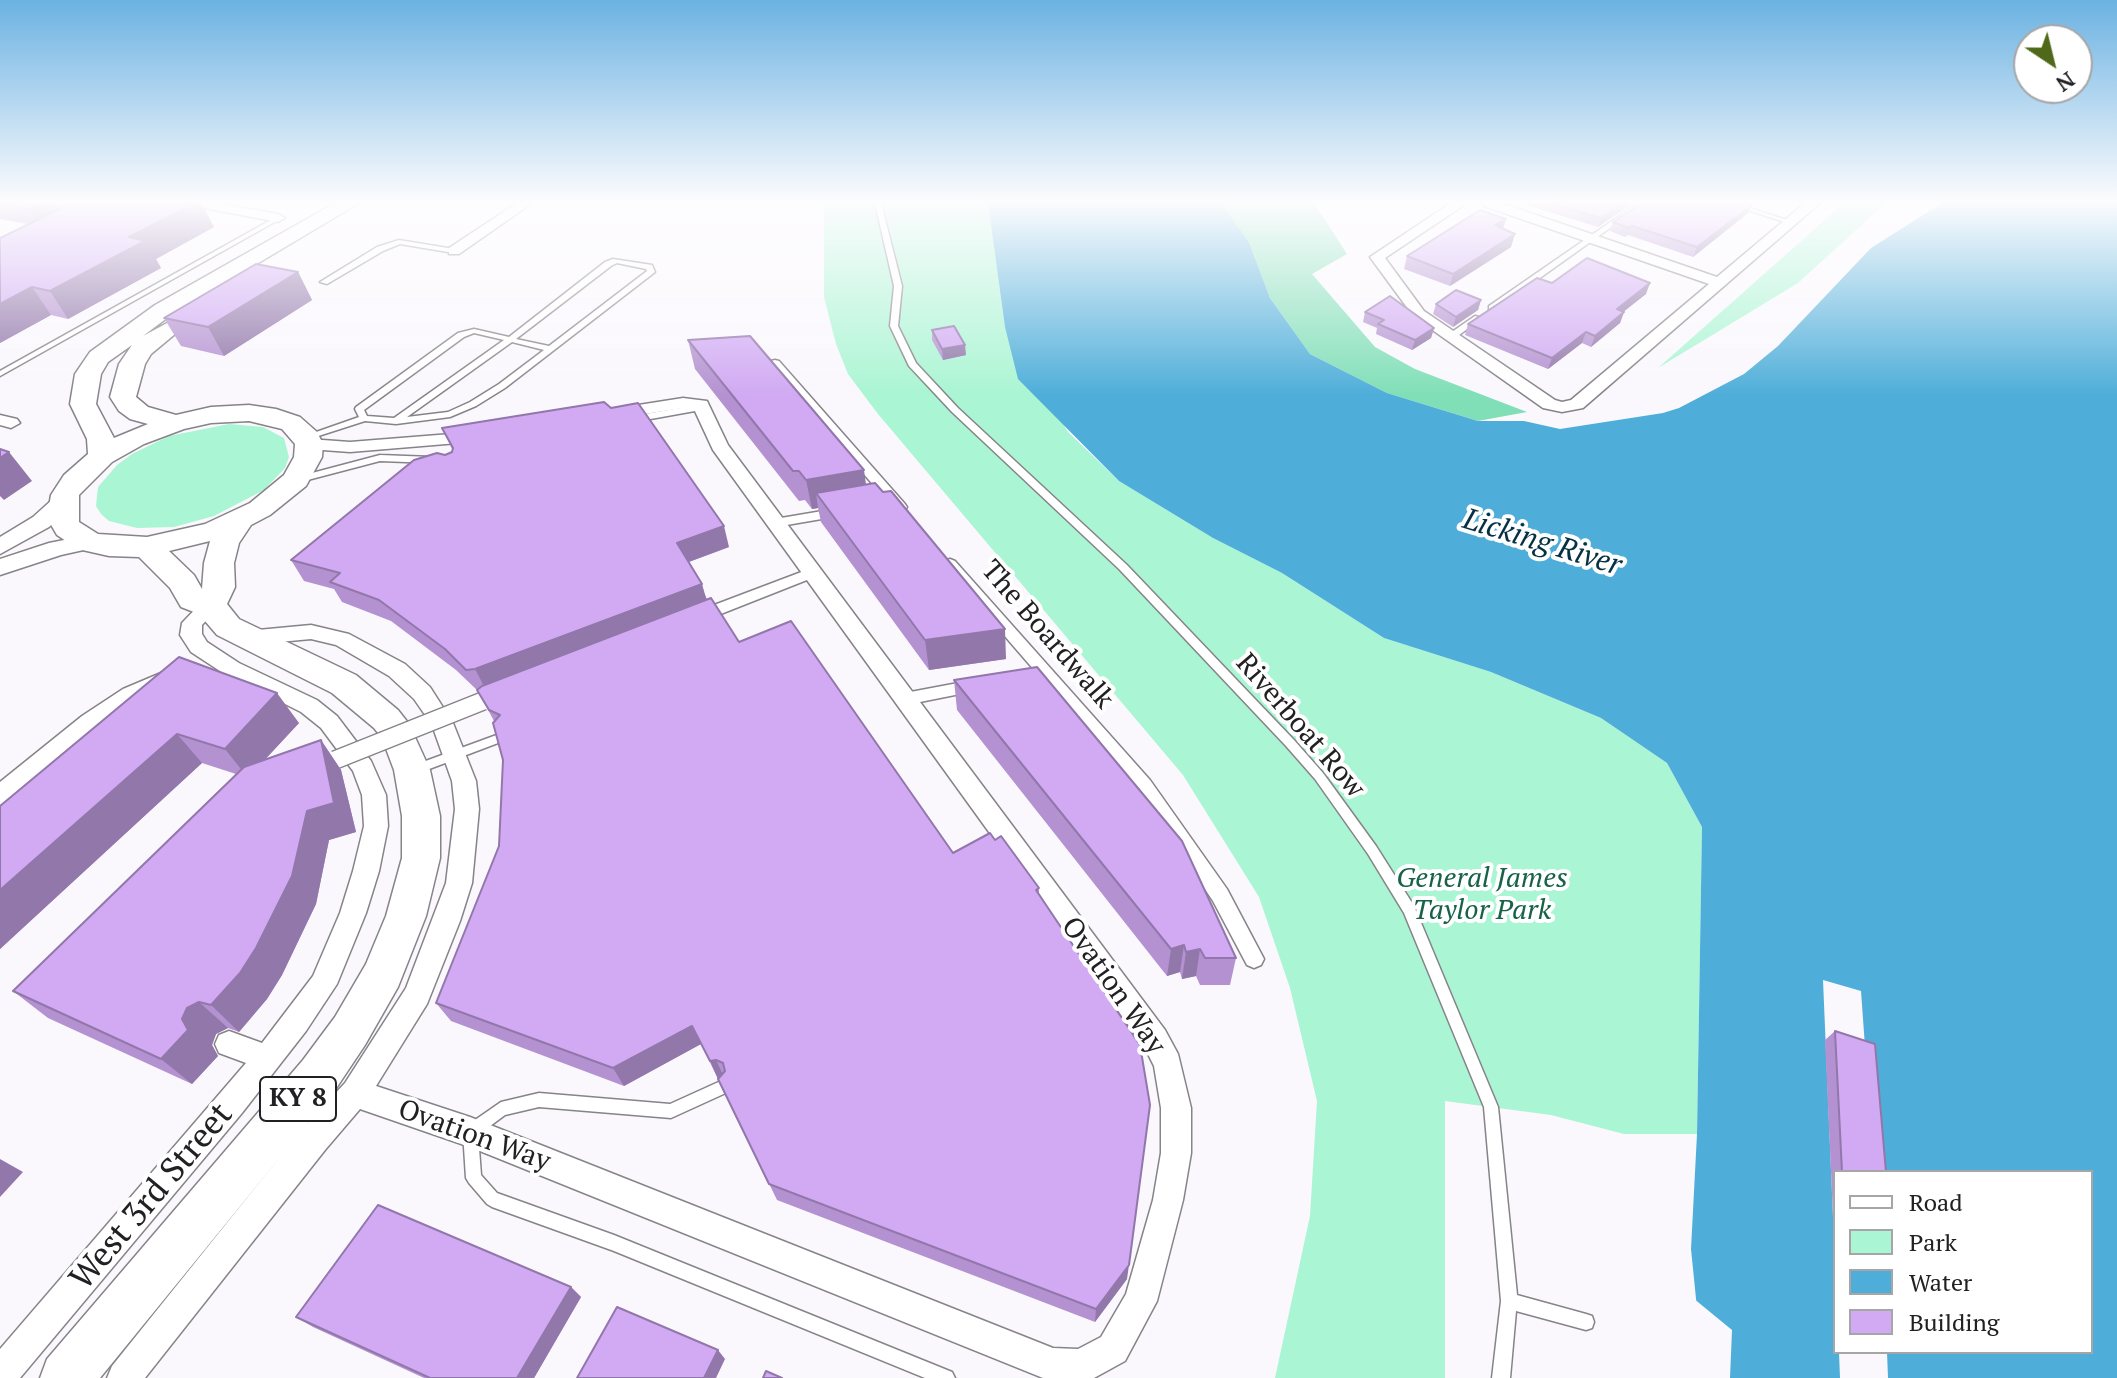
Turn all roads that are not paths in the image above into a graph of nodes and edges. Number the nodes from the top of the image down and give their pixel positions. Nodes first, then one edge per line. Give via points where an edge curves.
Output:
1 (190, 267) edge
2 (237, 267) edge
3 (267, 267) edge
4 (349, 267) edge
5 (604, 267) edge
6 (649, 267) edge
7 (893, 267) edge
8 (1385, 267) edge
9 (1550, 267) edge
10 (1675, 267) edge
11 (1738, 267) edge
12 (324, 282) dead end
13 (1720, 283) junction
14 (1452, 336) junction
15 (511, 339) junction
16 (550, 349) junction
17 (775, 364) edge
18 (0, 374) edge
19 (364, 418) junction
20 (606, 420) edge
21 (396, 421) junction
22 (176, 423) junction
23 (505, 432) edge
24 (302, 435) junction
25 (102, 456) junction
26 (442, 465) edge
27 (296, 480) junction
28 (62, 503) junction
29 (851, 510) edge
30 (239, 521) junction
31 (775, 523) junction
32 (916, 525) edge
33 (89, 542) junction
34 (0, 547) edge
35 (147, 547) junction
36 (936, 548) edge
37 (0, 567) edge
38 (812, 573) junction
39 (210, 606) junction
40 (684, 623) edge
41 (247, 638) junction
42 (219, 661) junction
43 (983, 685) edge
44 (490, 699) edge
45 (905, 699) junction
46 (502, 737) edge
47 (456, 755) junction
48 (335, 760) dead end
49 (412, 770) junction
50 (0, 796) edge
51 (1254, 959) dead end
52 (229, 1044) dead end
53 (268, 1058) junction
54 (723, 1087) edge
55 (355, 1093) junction
56 (470, 1132) junction
57 (1509, 1301) junction
58 (1586, 1322) dead end
59 (0, 1375) edge
60 (66, 1378) edge
61 (124, 1378) edge
62 (946, 1378) edge
63 (1501, 1378) edge

1 - 18 lane
2 - 25 main road via 163,310 99,357 88,374 83,404 101,439
3 - 22 main road via 198,308 141,349 132,364 123,397 128,405
4 - 12 lane
5 - 15 lane
6 - 16 lane via 651,272
7 - 57 lane, Riverboat Row via 898,286 894,326 912,364 1123,567 1290,743 1345,813 1409,910 1491,1107
8 - 14 street via 1419,314
9 - 14 lane
10 - 13 street
11 - 13 street
13 - 14 street via 1577,404 1562,407 1549,404
15 - 16 lane
15 - 19 lane via 474,331 461,335 359,409
15 - 21 lane
16 - 21 lane via 473,404 450,414
17 - 32 street via 888,504
19 - 21 lane
19 - 24 lane
20 - 31 street, Ovation Way via 683,403 703,407 719,446
22 - 24 main road via 249,413 276,417
22 - 25 main road
23 - 24 street via 350,447
24 - 27 main road via 308,457
25 - 28 main road via 74,481
26 - 27 lane via 429,459 380,458
27 - 30 main road
28 - 33 main road via 67,528
28 - 34 street
29 - 31 street
30 - 35 main road via 194,538
30 - 39 main road via 224,543 219,587
31 - 38 street, Ovation Way
33 - 35 main road
33 - 37 street
35 - 39 main road, KY 8 via 183,582 192,599
36 - 51 street, The Boardwalk via 1038,675 1144,785 1220,895
38 - 40 street
38 - 45 street, Ovation Way
39 - 41 main road, West 3rd Street / KY 8 via 228,627
39 - 42 street, West 3rd Street via 192,623 191,635
41 - 47 street via 311,632 342,639 376,656 422,693
41 - 49 main road, West 3rd Street / KY 8 via 344,684 397,733
42 - 50 street via 131,695 90,722 40,772
42 - 53 street, West 3rd Street via 309,706 329,722 363,767 374,795 376,826 342,942 323,984
43 - 45 street
44 - 48 street, bridge
45 - 56 street, Ovation Way via 1168,1064 1176,1108 1176,1153 1168,1200 1141,1301 1113,1349 1078,1366 1053,1365
46 - 47 lane
47 - 49 lane
47 - 55 street via 467,809 455,896 417,995
49 - 60 main road, West 3rd Street / KY 8 via 421,816 421,858 383,974 319,1075
52 - 53 street
53 - 59 street, West 3rd Street
54 - 56 lane via 671,1111 539,1100 501,1109
55 - 56 street, Ovation Way
55 - 61 street
56 - 62 lane via 474,1178 492,1199
57 - 58 lane
57 - 63 lane, Riverboat Row

